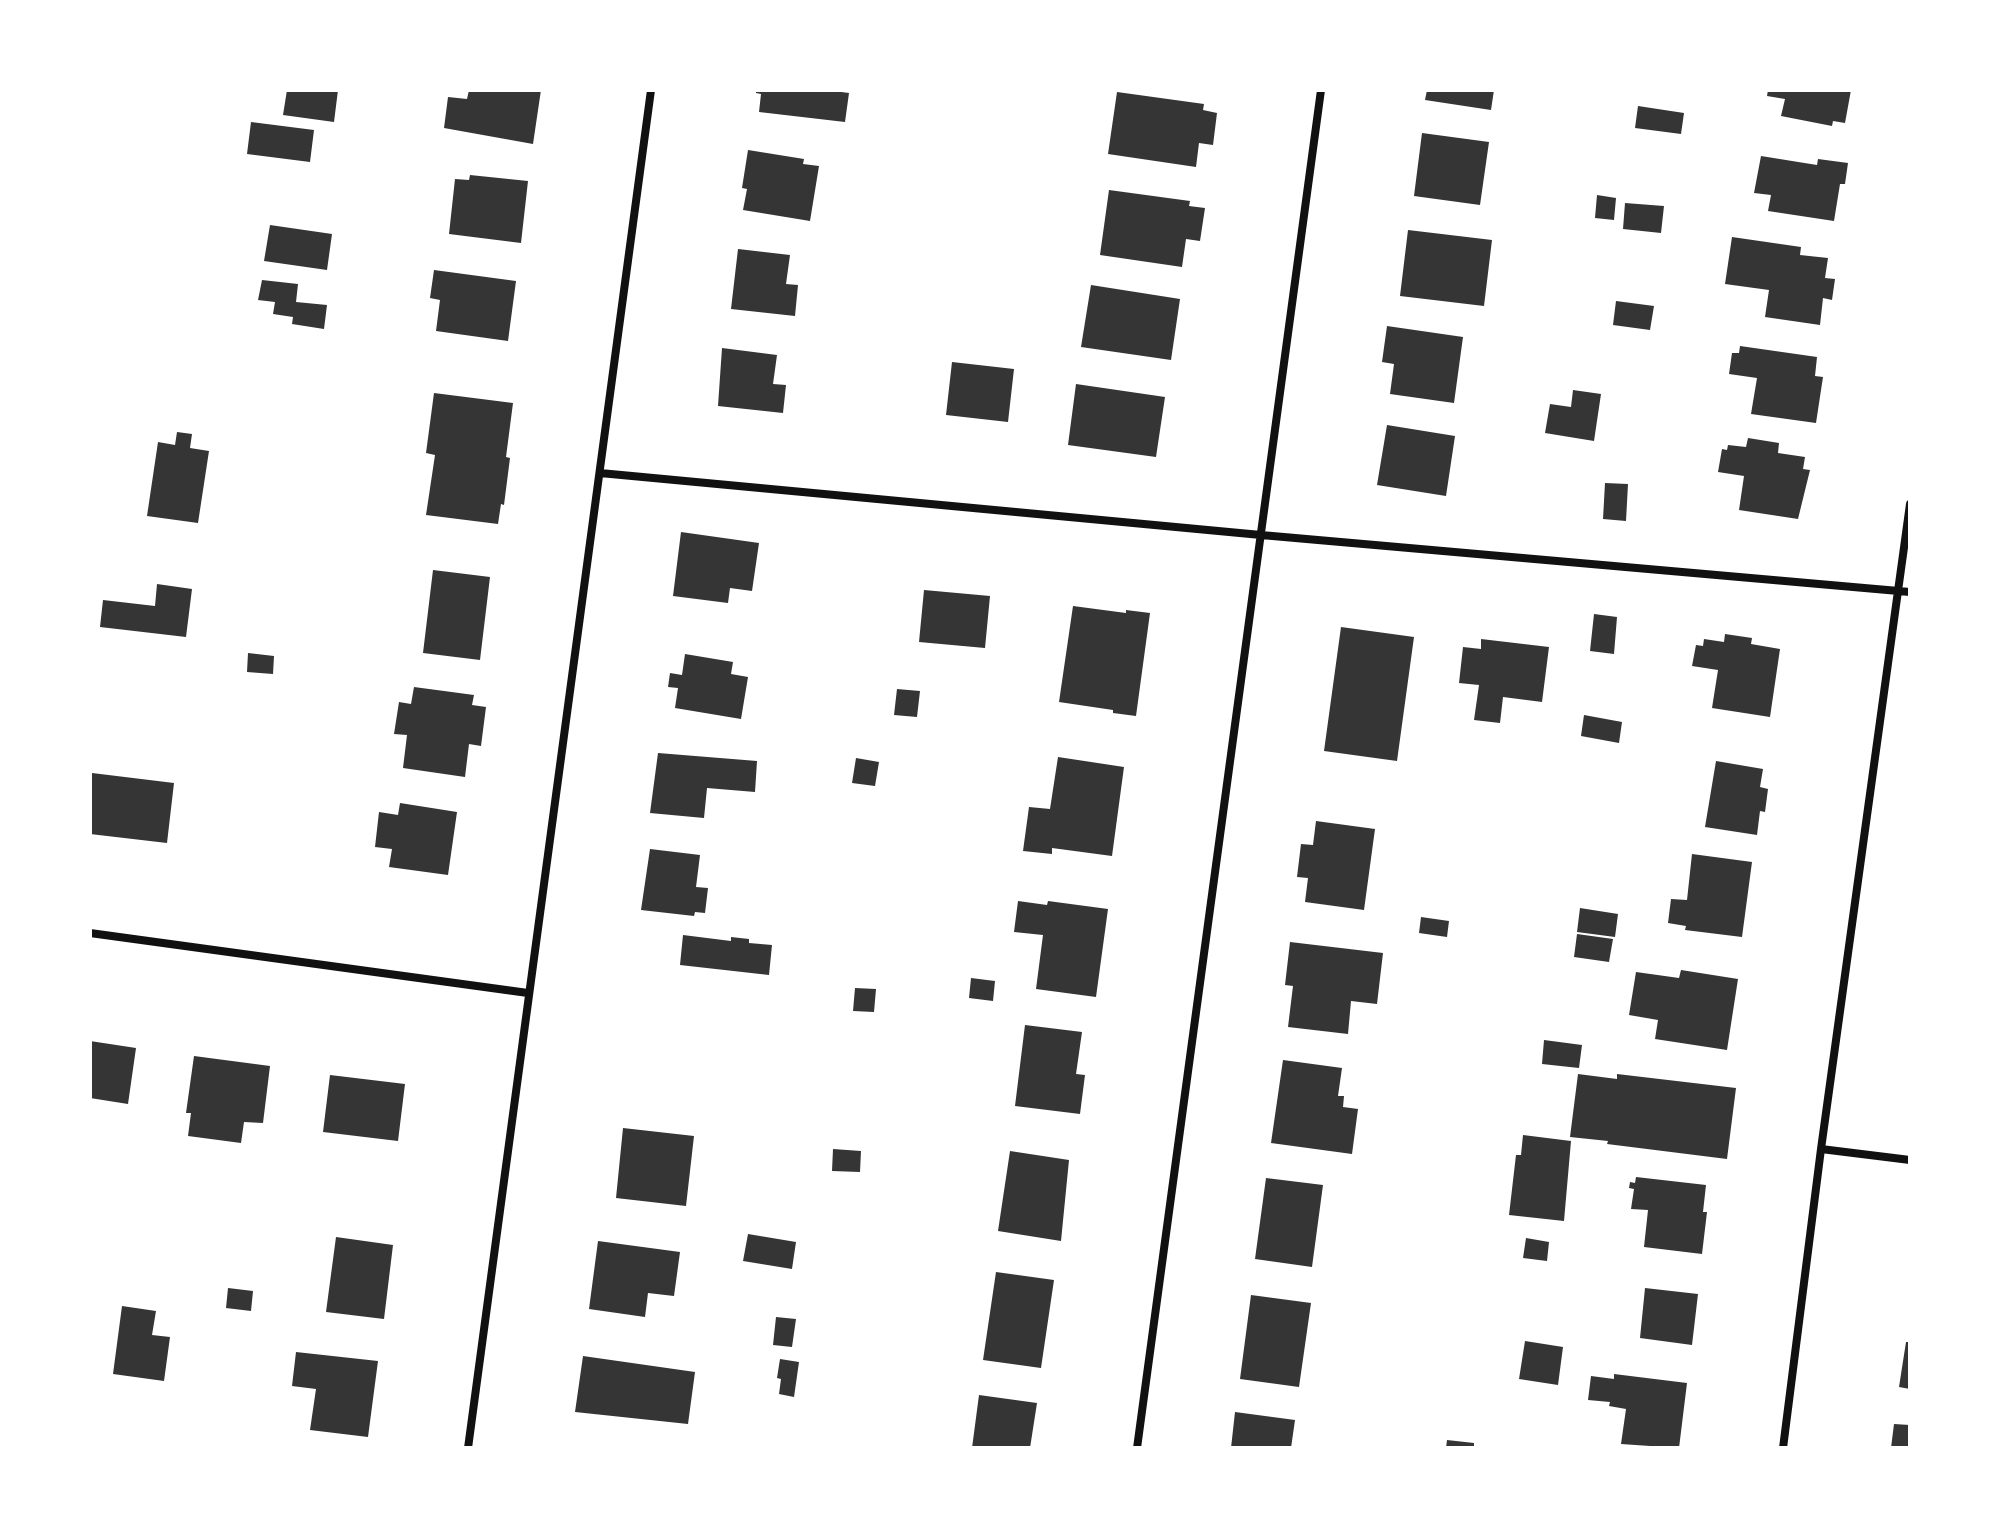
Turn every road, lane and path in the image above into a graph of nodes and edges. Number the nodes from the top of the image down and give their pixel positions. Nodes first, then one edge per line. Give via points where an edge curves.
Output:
1 (651, 90) edge
2 (1321, 90) edge
3 (600, 473) junction
4 (1910, 504) edge
5 (1261, 535) junction
6 (1899, 590) junction
7 (1910, 592) edge
8 (90, 933) edge
9 (528, 993) junction
10 (1821, 1149) junction
11 (1910, 1160) edge
12 (468, 1448) edge
13 (1137, 1448) edge
14 (1783, 1448) edge

1 - 3 street
2 - 5 street
3 - 5 street
3 - 9 street
4 - 6 street
5 - 6 street
5 - 13 street
6 - 7 street
6 - 10 street
8 - 9 street
9 - 12 street
10 - 11 street
10 - 14 street

